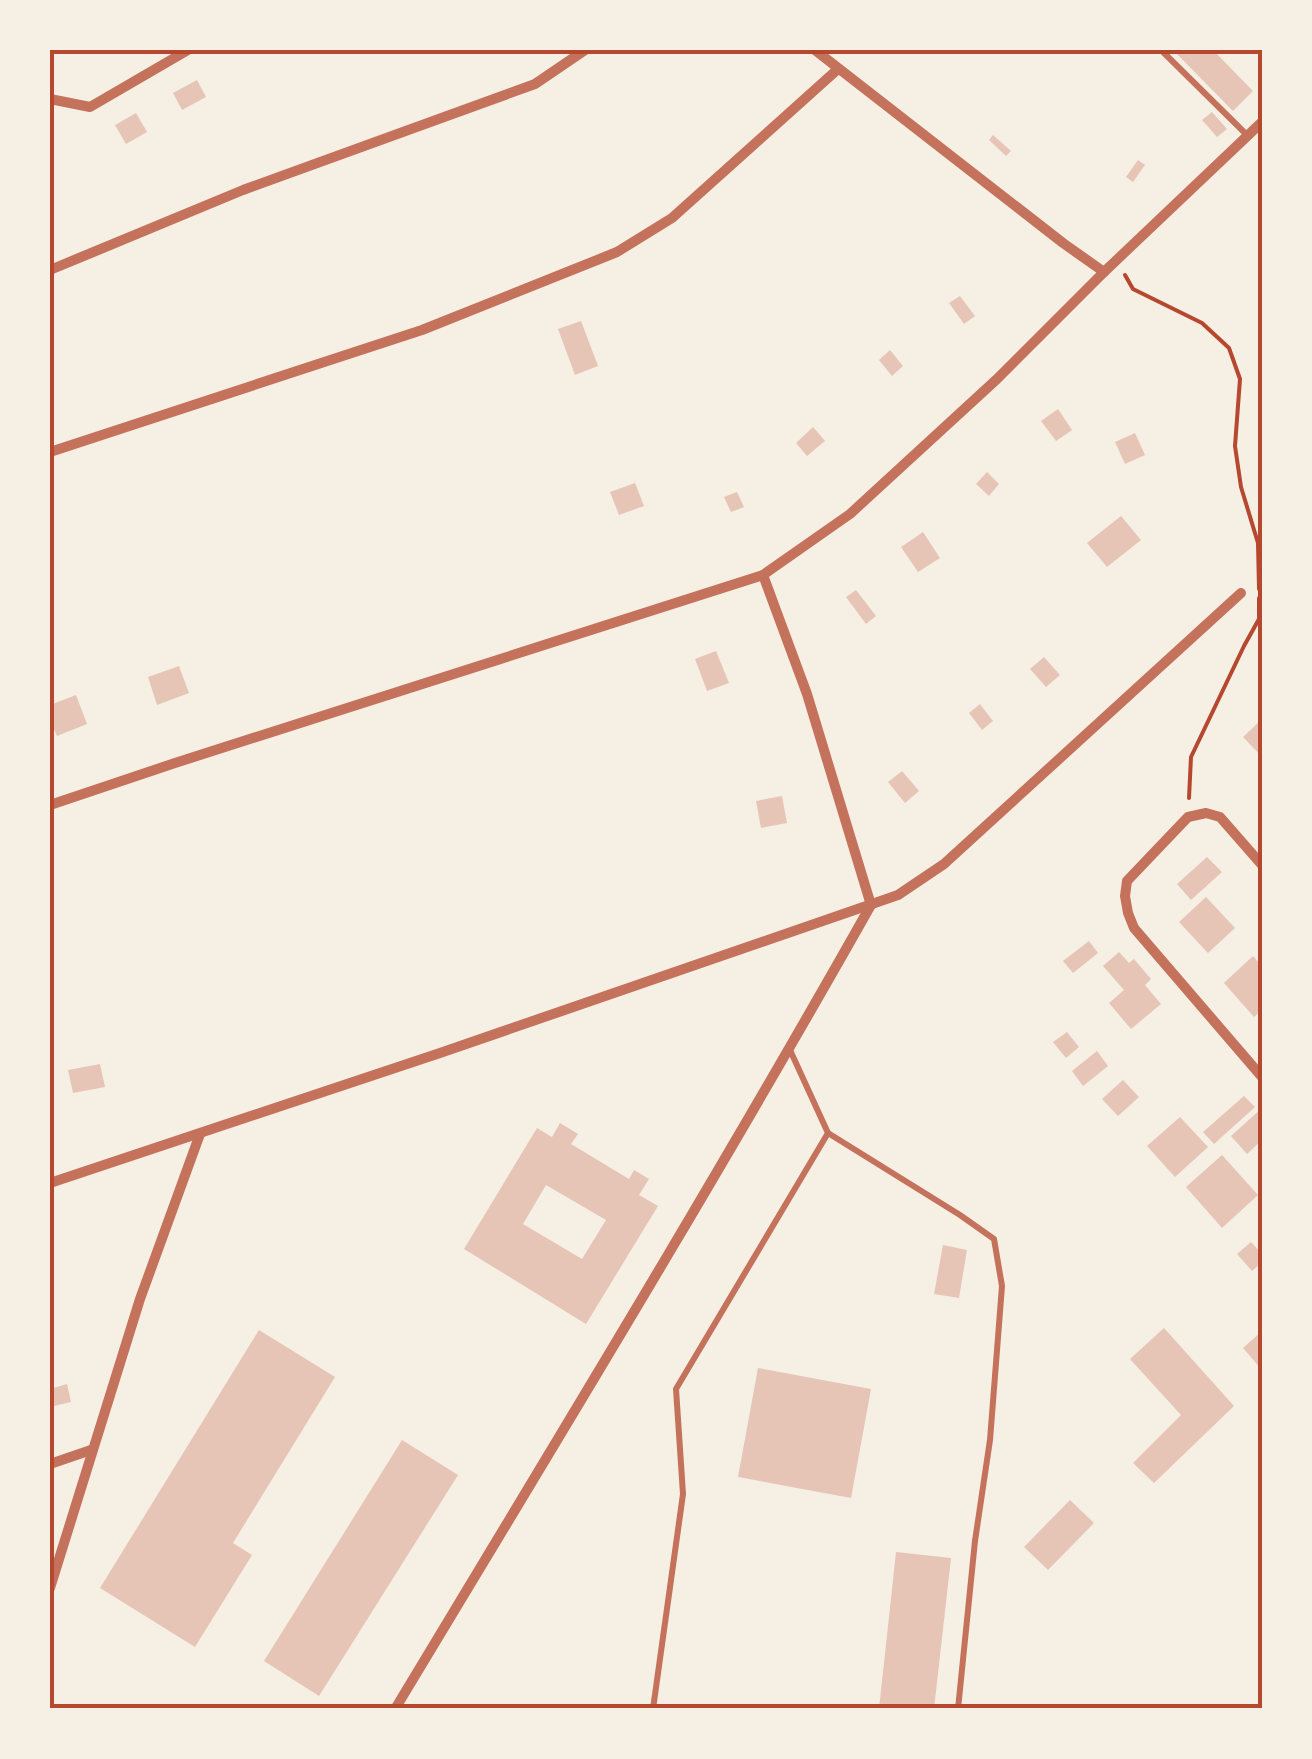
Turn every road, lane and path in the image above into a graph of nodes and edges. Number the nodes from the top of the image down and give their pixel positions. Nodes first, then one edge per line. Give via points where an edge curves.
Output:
1 (188, 50) edge
2 (585, 50) edge
3 (815, 50) edge
4 (1161, 50) edge
5 (838, 69) junction
6 (50, 99) edge
7 (1262, 122) edge
8 (1248, 136) junction
9 (1116, 261) junction
10 (50, 270) edge
11 (1104, 272) junction
12 (50, 452) edge
13 (1260, 540) edge
14 (763, 575) junction
15 (1241, 593) dead end
16 (50, 805) edge
17 (1188, 818) junction
18 (1262, 865) edge
19 (871, 905) junction
20 (790, 1049) junction
21 (1262, 1077) edge
22 (828, 1133) junction
23 (200, 1134) junction
24 (50, 1183) edge
25 (92, 1450) junction
26 (50, 1464) edge
27 (50, 1588) edge
28 (395, 1709) edge
29 (653, 1709) edge
30 (958, 1709) edge

1 - 6 street via 90,106
2 - 10 street via 534,84 243,190
3 - 5 street
4 - 8 lane
5 - 11 street
5 - 12 street via 672,218 617,252 422,330
7 - 8 street
8 - 9 street
9 - 11 street
9 - 13 path via 1133,289 1202,323 1230,348 1240,380 1235,446 1241,487
11 - 14 street via 850,514
13 - 17 path via 1259,619 1191,756
14 - 16 street
14 - 19 street
15 - 19 street via 944,864
17 - 18 street via 1220,817
17 - 21 street via 1127,880 1128,912 1134,928
19 - 20 street
19 - 23 street
20 - 22 lane
20 - 28 street
22 - 29 lane via 676,1390 683,1494
22 - 30 lane via 994,1239 1002,1286
23 - 24 street
23 - 25 street
25 - 26 street
25 - 27 street

